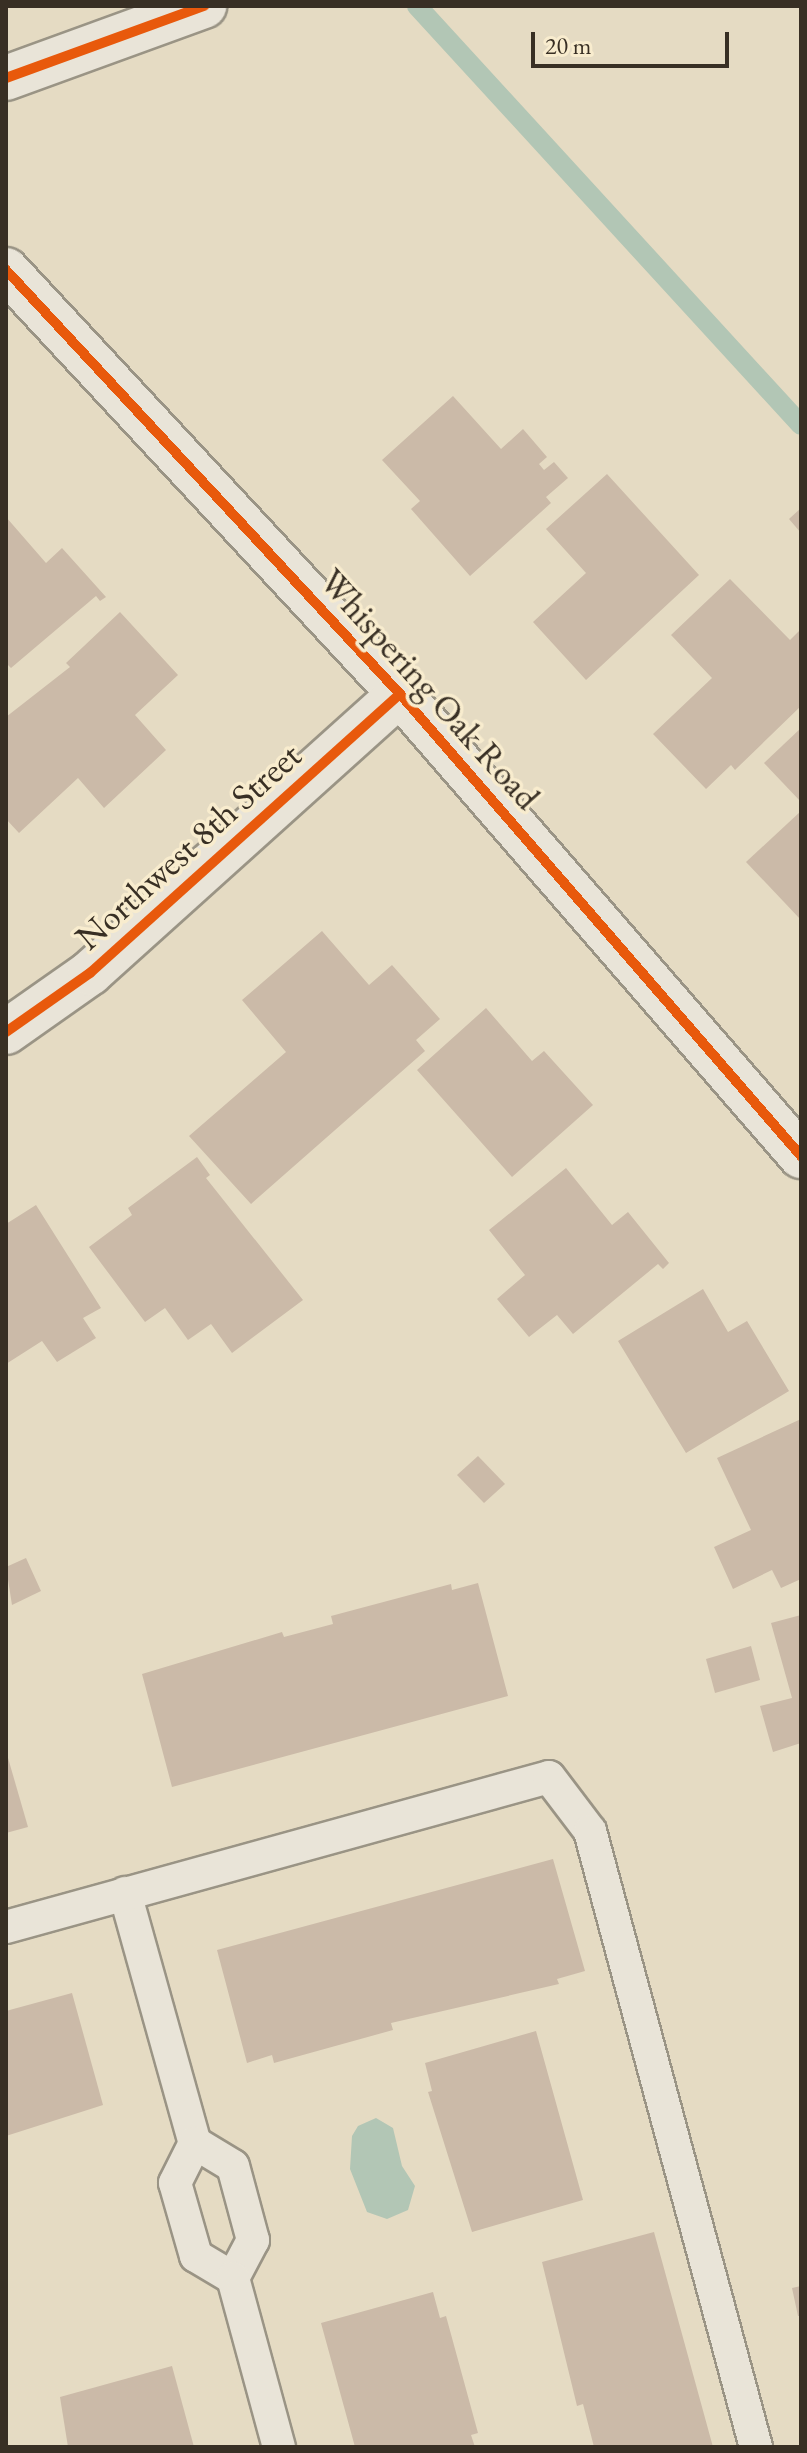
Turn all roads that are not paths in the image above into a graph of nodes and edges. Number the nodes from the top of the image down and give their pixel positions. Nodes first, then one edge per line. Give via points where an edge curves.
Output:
1 (204, 6) edge
2 (6, 78) edge
3 (6, 270) edge
4 (400, 694) junction
5 (6, 1032) edge
6 (801, 1156) edge
7 (125, 1893) junction
8 (6, 1927) edge
9 (195, 2143) junction
10 (233, 2278) junction
11 (279, 2447) edge
12 (756, 2447) edge

1 - 2 street
3 - 4 street, Whispering Oak Road
4 - 5 street, Northwest 8th Street via 90,973
4 - 6 street, Whispering Oak Road
7 - 8 lane
7 - 9 lane
7 - 12 lane via 549,1777 590,1831
9 - 10 lane via 175,2183 196,2256
9 - 10 lane via 233,2166 253,2240
10 - 11 lane

